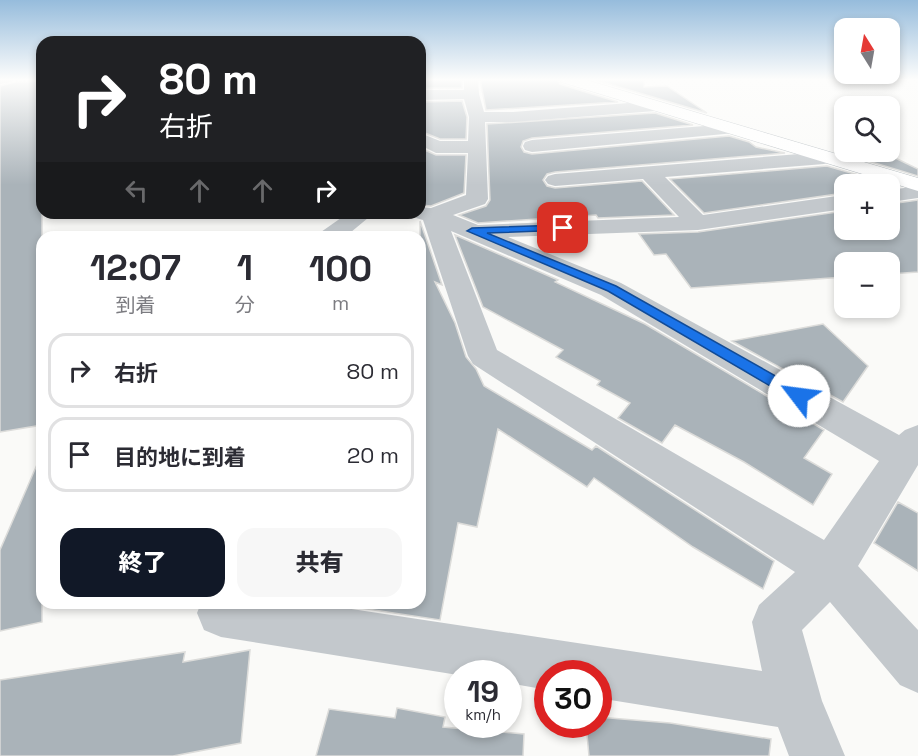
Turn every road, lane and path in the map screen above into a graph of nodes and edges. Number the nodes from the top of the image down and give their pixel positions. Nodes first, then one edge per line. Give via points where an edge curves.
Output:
1 (469, 114) edge
2 (474, 114) edge
3 (500, 114) edge
4 (548, 114) edge
5 (682, 114) edge
6 (513, 117) junction
7 (729, 129) junction
8 (426, 141) edge
9 (532, 146) junction
10 (824, 158) junction
11 (649, 173) junction
12 (555, 180) junction
13 (918, 185) edge
14 (918, 192) edge
15 (900, 195) edge
16 (834, 204) edge
17 (576, 212) junction
18 (427, 214) edge
19 (355, 219) edge
20 (698, 224) junction
21 (338, 231) edge
22 (472, 231) junction
23 (910, 448) edge
24 (831, 569) junction
25 (223, 609) edge
26 (918, 667) edge
27 (796, 703) junction
28 (817, 756) edge

1 - 8 street via 436,147
2 - 18 street via 477,199
3 - 6 street
4 - 6 street
5 - 7 street
6 - 9 street
7 - 9 street
7 - 10 street
9 - 12 street
10 - 11 street
10 - 13 street
11 - 12 street
11 - 20 street
12 - 17 street
14 - 15 street
16 - 20 street
17 - 20 street
17 - 22 street
18 - 22 street
18 - 24 street via 484,356
19 - 21 street
22 - 23 street via 612,289
23 - 24 street
24 - 26 street
24 - 27 street via 776,622
25 - 27 street via 221,613
27 - 28 street

